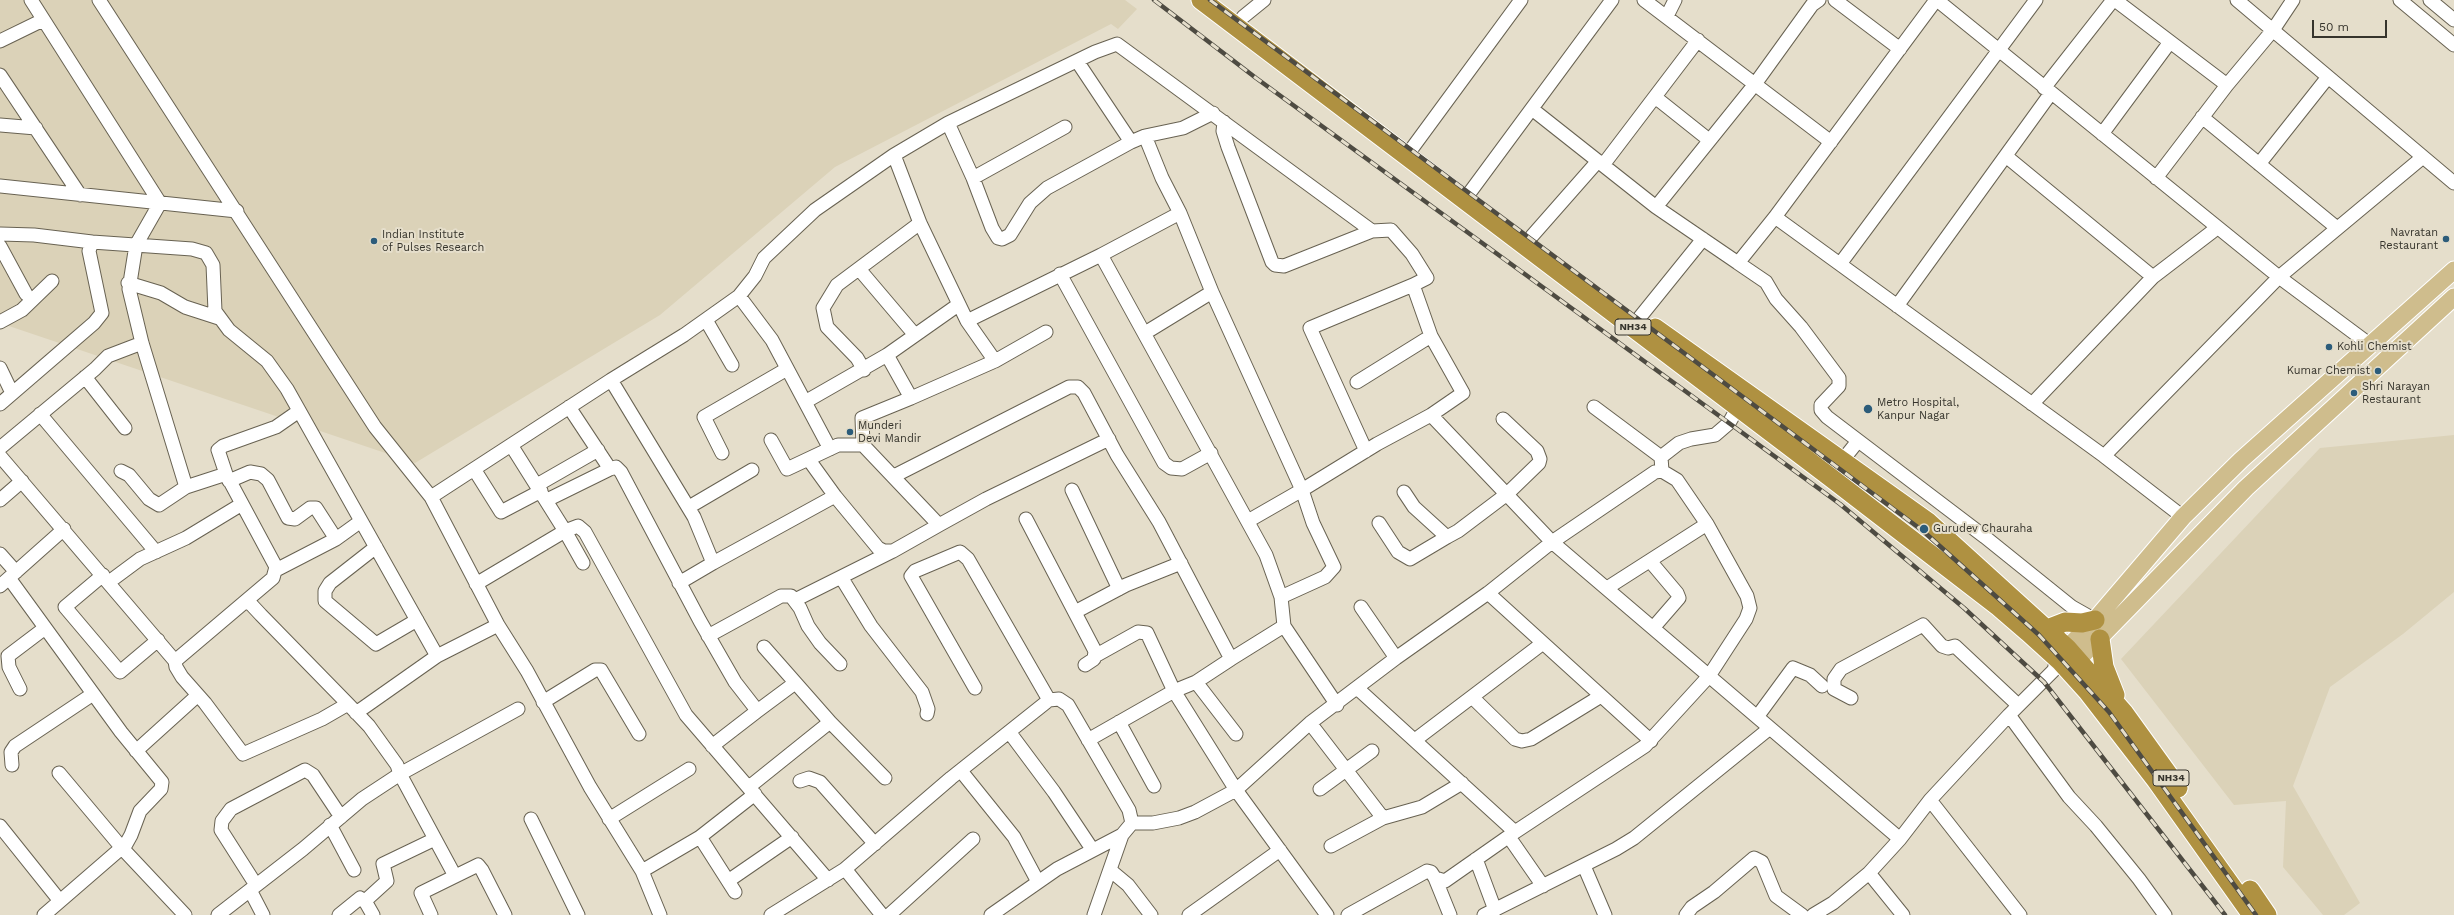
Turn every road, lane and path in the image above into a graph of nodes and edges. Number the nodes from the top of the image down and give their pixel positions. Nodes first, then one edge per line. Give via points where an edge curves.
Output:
1 (31, 0) edge
2 (99, 0) edge
3 (1201, 0) edge
4 (1222, 0) edge
5 (1264, 0) edge
6 (1521, 0) edge
7 (1612, 0) edge
8 (1644, 0) edge
9 (1675, 0) edge
10 (1819, 0) edge
11 (1937, 0) edge
12 (2036, 0) edge
13 (2114, 0) edge
14 (2237, 0) edge
15 (2294, 0) edge
16 (2400, 0) edge
17 (2430, 0) edge
18 (1842, 2) edge
19 (1666, 16) junction
20 (1243, 17) junction
21 (43, 20) junction
22 (2454, 20) edge
23 (2273, 30) junction
24 (1698, 40) junction
25 (0, 41) edge
26 (2170, 42) junction
27 (2454, 45) edge
28 (1900, 49) junction
29 (1999, 51) junction
30 (1077, 61) junction
31 (0, 75) edge
32 (2328, 77) junction
33 (1755, 84) junction
34 (2227, 85) junction
35 (2048, 91) junction
36 (1655, 97) junction
37 (1532, 108) junction
38 (1213, 113) junction
39 (2202, 117) junction
40 (1224, 122) junction
41 (948, 123) junction
42 (0, 125) edge
43 (1065, 127) dead end
44 (36, 128) junction
45 (2102, 134) junction
46 (1145, 136) junction
47 (1708, 140) junction
48 (1131, 142) junction
49 (1831, 142) junction
50 (1413, 147) junction
51 (894, 154) junction
52 (2007, 157) junction
53 (2423, 157) junction
54 (1601, 163) junction
55 (2259, 164) junction
56 (972, 178) junction
57 (2156, 178) junction
58 (2454, 183) edge
59 (0, 186) edge
60 (80, 195) junction
61 (1468, 195) junction
62 (160, 203) junction
63 (1656, 207) junction
64 (237, 211) junction
65 (1180, 213) junction
66 (1775, 217) junction
67 (920, 224) junction
68 (2217, 228) junction
69 (2337, 228) junction
70 (1372, 231) junction
71 (0, 234) edge
72 (1532, 236) junction
73 (1703, 239) junction
74 (92, 242) junction
75 (136, 244) junction
76 (0, 246) edge
77 (1101, 255) junction
78 (1738, 263) junction
79 (1840, 264) junction
80 (859, 269) junction
81 (2454, 270) edge
82 (1060, 274) junction
83 (2153, 277) junction
84 (2279, 277) junction
85 (52, 282) dead end
86 (128, 283) junction
87 (1413, 285) junction
88 (1212, 292) junction
89 (26, 294) dead end
90 (739, 296) junction
91 (2454, 296) edge
92 (958, 305) junction
93 (1897, 306) junction
94 (1640, 317) junction
95 (219, 318) junction
96 (706, 320) junction
97 (967, 321) junction
98 (0, 322) edge
99 (1046, 332) dead end
100 (1145, 333) junction
101 (915, 336) junction
102 (1430, 336) junction
103 (142, 343) junction
104 (2369, 344) junction
105 (887, 355) junction
106 (995, 361) junction
107 (732, 365) dead end
108 (0, 368) edge
109 (787, 369) junction
110 (864, 370) junction
111 (85, 377) junction
112 (611, 380) junction
113 (1357, 382) dead end
114 (12, 393) junction
115 (911, 398) junction
116 (805, 402) junction
117 (0, 404) edge
118 (2032, 404) junction
119 (569, 407) junction
120 (1594, 407) dead end
121 (1738, 407) junction
122 (299, 411) junction
123 (40, 414) junction
124 (1431, 415) junction
125 (1503, 419) dead end
126 (125, 428) dead end
127 (1109, 439) junction
128 (771, 440) dead end
129 (1858, 441) junction
130 (511, 445) junction
131 (863, 445) junction
132 (0, 448) edge
133 (830, 449) junction
134 (598, 450) junction
135 (1366, 451) junction
136 (722, 453) dead end
137 (1211, 453) junction
138 (0, 456) edge
139 (2104, 456) junction
140 (1661, 457) junction
141 (809, 460) junction
142 (1842, 461) junction
143 (474, 469) junction
144 (610, 469) junction
145 (752, 470) dead end
146 (121, 471) dead end
147 (1662, 471) junction
148 (894, 476) junction
149 (228, 477) junction
150 (1830, 477) junction
151 (22, 481) junction
152 (186, 487) junction
153 (1072, 490) dead end
154 (1302, 490) junction
155 (542, 492) junction
156 (1404, 492) dead end
157 (1507, 494) junction
158 (835, 496) junction
159 (431, 497) junction
160 (0, 500) edge
161 (242, 504) junction
162 (689, 507) junction
163 (2183, 517) junction
164 (1026, 520) dead end
165 (361, 521) junction
166 (1248, 521) junction
167 (1379, 523) dead end
168 (1707, 524) junction
169 (939, 525) junction
170 (64, 529) junction
171 (565, 531) junction
172 (1447, 537) junction
173 (336, 538) junction
174 (1552, 542) junction
175 (376, 547) junction
176 (893, 551) junction
177 (156, 552) junction
178 (0, 554) edge
179 (1650, 561) junction
180 (583, 563) dead end
181 (713, 563) junction
182 (1181, 563) junction
183 (276, 570) junction
184 (841, 577) junction
185 (8, 579) edge
186 (106, 579) junction
187 (679, 582) junction
188 (476, 584) junction
189 (1607, 588) junction
190 (1119, 589) junction
191 (1488, 593) junction
192 (1281, 597) junction
193 (247, 600) junction
194 (795, 600) junction
195 (1361, 607) dead end
196 (1075, 612) junction
197 (417, 620) junction
198 (2095, 620) junction
199 (498, 625) junction
200 (1284, 626) junction
201 (45, 628) junction
202 (1653, 628) junction
203 (2047, 629) junction
204 (708, 636) junction
205 (2100, 639) junction
206 (158, 640) junction
207 (1543, 643) junction
208 (764, 647) dead end
209 (437, 656) junction
210 (1095, 656) junction
211 (1231, 658) junction
212 (1396, 658) junction
213 (175, 661) junction
214 (2065, 661) junction
215 (840, 664) dead end
216 (1085, 665) dead end
217 (1709, 676) junction
218 (1196, 682) junction
219 (795, 683) junction
220 (1822, 686) dead end
221 (975, 688) dead end
222 (1357, 688) junction
223 (20, 689) dead end
224 (1174, 691) junction
225 (93, 694) junction
226 (198, 695) junction
227 (1601, 696) junction
228 (1472, 697) junction
229 (1851, 698) dead end
230 (1050, 700) junction
231 (543, 702) junction
232 (1336, 705) junction
233 (2018, 705) junction
234 (352, 708) junction
235 (518, 709) dead end
236 (756, 712) junction
237 (2124, 713) junction
238 (927, 714) dead end
239 (2009, 715) junction
240 (1757, 717) junction
241 (830, 722) junction
242 (1119, 722) junction
243 (1310, 723) junction
244 (1770, 728) junction
245 (1010, 733) junction
246 (639, 734) dead end
247 (1236, 734) dead end
248 (1088, 740) junction
249 (1415, 740) junction
250 (1651, 741) junction
251 (712, 746) junction
252 (136, 751) junction
253 (1372, 751) dead end
254 (12, 765) dead end
255 (689, 769) dead end
256 (1347, 770) junction
257 (960, 771) junction
258 (59, 772) dead end
259 (400, 774) junction
260 (885, 778) dead end
261 (800, 781) dead end
262 (1462, 783) junction
263 (1154, 786) dead end
264 (1320, 789) dead end
265 (752, 790) junction
266 (1236, 790) junction
267 (1930, 800) junction
268 (341, 817) junction
269 (1383, 818) junction
270 (531, 819) dead end
271 (609, 819) junction
272 (1132, 823) junction
273 (0, 826) edge
274 (330, 826) junction
275 (1512, 834) junction
276 (1122, 835) junction
277 (700, 837) junction
278 (792, 837) junction
279 (435, 839) junction
280 (973, 839) dead end
281 (1900, 839) junction
282 (875, 844) junction
283 (1331, 846) dead end
284 (122, 848) junction
285 (1092, 849) junction
286 (1280, 850) junction
287 (1476, 859) junction
288 (1584, 866) junction
289 (354, 870) dead end
290 (845, 870) junction
291 (1110, 870) junction
292 (642, 871) junction
293 (1869, 873) junction
294 (455, 876) junction
295 (1435, 878) junction
296 (828, 880) junction
297 (728, 881) junction
298 (1038, 882) junction
299 (1543, 886) junction
300 (253, 888) junction
301 (735, 892) dead end
302 (60, 901) junction
303 (365, 901) junction
304 (1009, 901) junction
305 (2257, 911) edge
306 (1489, 913) edge
307 (44, 915) edge
308 (185, 915) edge
309 (218, 915) edge
310 (263, 915) edge
311 (339, 915) edge
312 (373, 915) edge
313 (431, 915) edge
314 (505, 915) edge
315 (578, 915) edge
316 (660, 915) edge
317 (771, 915) edge
318 (882, 915) edge
319 (888, 915) edge
320 (991, 915) edge
321 (1012, 915) edge
322 (1094, 915) edge
323 (1151, 915) edge
324 (1189, 915) edge
325 (1327, 915) edge
326 (1348, 915) edge
327 (1450, 915) edge
328 (1605, 915) edge
329 (1686, 915) edge
330 (1802, 915) edge
331 (1814, 915) edge
332 (1903, 915) edge
333 (2020, 915) edge
334 (2165, 915) edge

1 - 21 street
2 - 64 street
3 - 61 highway, NH34
4 - 20 highway, NH34
5 - 20 street
6 - 50 street
7 - 37 street
8 - 19 street
9 - 19 street
10 - 33 street via 1812,5
11 - 28 street
11 - 29 street
12 - 29 street
13 - 26 street
13 - 35 street
14 - 23 street
15 - 23 street
16 - 27 street
17 - 22 street
18 - 28 street
19 - 24 street
20 - 50 highway, NH34
21 - 25 street
21 - 62 street
23 - 32 street
23 - 34 street
24 - 33 street
24 - 36 street
26 - 34 street
26 - 45 street
28 - 49 street
29 - 35 street
29 - 79 street
30 - 38 street via 1117,44
30 - 41 street
30 - 48 street
31 - 44 street
32 - 53 street
32 - 55 street
33 - 47 street
33 - 49 street
34 - 39 street
35 - 45 street
35 - 52 street
36 - 47 street
36 - 54 street
37 - 54 street
37 - 61 street
38 - 40 street
38 - 46 street via 1183,128
39 - 55 street
39 - 57 street
40 - 70 street
40 - 70 street via 1223,131 1228,147 1275,265 1284,266
41 - 51 street
41 - 56 street
42 - 44 street
43 - 56 street
44 - 60 street
45 - 57 street
46 - 48 street
46 - 65 street
47 - 63 street
48 - 56 street via 1036,196 1010,235 1002,239 992,228
49 - 66 street
50 - 61 highway, NH34
51 - 67 street
51 - 90 street via 815,210 764,258 755,276
52 - 83 street
52 - 93 street
53 - 58 street
53 - 69 street
54 - 63 street
54 - 72 street
55 - 69 street
57 - 68 street
59 - 60 street
60 - 62 street
61 - 72 highway, NH34
61 - 121 highway, NH34
62 - 64 street
62 - 75 street
63 - 73 street
64 - 159 street via 375,427
65 - 77 street
65 - 88 street
66 - 78 street
66 - 79 street
67 - 80 street
67 - 92 street
68 - 83 street
68 - 84 street
69 - 84 street
70 - 87 street via 1391,230 1412,254 1427,278
71 - 74 street
72 - 94 highway, NH34
73 - 78 street
73 - 94 street
74 - 75 street
74 - 114 street via 89,251 102,313 94,323
75 - 86 street
75 - 95 street via 192,249 206,253 213,265 214,305
76 - 89 street
77 - 82 street
77 - 100 street
78 - 129 street via 1766,282 1776,299 1801,327 1839,378 1839,386 1821,405 1821,410
79 - 93 street
80 - 101 street
80 - 110 street via 837,285 823,308 827,327 857,358
81 - 104 main road
82 - 97 street
82 - 137 street via 1164,463 1171,468 1182,469
83 - 118 street
84 - 104 street
84 - 139 street
85 - 98 street via 22,310
86 - 95 street via 160,293 185,307
86 - 103 street
87 - 102 street
87 - 135 street via 1310,328
88 - 100 street
88 - 154 street
90 - 96 street
90 - 109 street via 772,340
91 - 205 main road via 2246,488
92 - 97 street
92 - 101 street
93 - 118 street
94 - 142 highway, NH34
95 - 122 street via 266,362 287,388
96 - 107 street
96 - 112 street
97 - 106 street
99 - 106 street
100 - 137 street
101 - 105 street
102 - 113 street
102 - 124 street via 1463,394
103 - 111 street via 114,352
103 - 152 street
104 - 163 main road via 2241,460
105 - 110 street
105 - 115 street
106 - 115 street
108 - 114 street
109 - 116 street
109 - 136 street via 704,417
110 - 116 street
111 - 123 street
111 - 126 street
112 - 119 street
112 - 162 street
114 - 117 street
115 - 131 street via 862,418
116 - 133 street
118 - 139 street
119 - 130 street
119 - 134 street
120 - 140 street
121 - 140 street via 1729,423 1715,435 1691,439
121 - 150 highway, NH34
122 - 149 street via 276,427 220,448 219,454
122 - 165 street
123 - 132 street
123 - 177 street
124 - 135 street
124 - 157 street
125 - 157 street via 1537,451 1540,459 1537,468
127 - 148 street via 1084,392 1074,386
127 - 169 street
127 - 182 street
128 - 141 street via 787,469
129 - 142 street
129 - 198 street via 2072,606
130 - 143 street
130 - 155 street
131 - 133 street via 846,444
131 - 148 street
133 - 141 street
134 - 144 street
134 - 155 street
135 - 154 street
137 - 166 street
138 - 151 street
139 - 163 street
140 - 147 street
141 - 158 street
142 - 150 street
142 - 203 highway, NH34 via 1928,522
143 - 155 street via 501,512
143 - 159 street
144 - 155 street
144 - 187 street via 616,467 621,472
145 - 162 street
146 - 152 street via 129,475 156,504 162,505
147 - 168 street via 1677,480
147 - 174 street via 1655,472
148 - 169 street
149 - 152 street
149 - 161 street
149 - 173 street via 250,472 262,474 268,480 288,518 293,520 310,508 316,508
150 - 214 highway, NH34
151 - 160 street
151 - 170 street
153 - 190 street
154 - 166 street
154 - 192 street via 1313,522 1334,567 1325,577
155 - 171 street
156 - 172 street via 1414,507
157 - 172 street
157 - 174 street
158 - 176 street via 878,548
158 - 181 street
159 - 188 street
161 - 177 street via 191,535
161 - 183 street
162 - 181 street
163 - 198 main road
164 - 196 street
165 - 173 street
165 - 175 street
166 - 192 street via 1269,560
167 - 172 street via 1398,552 1410,559
168 - 179 street
168 - 217 street via 1747,596 1750,608 1746,619
169 - 176 street
170 - 185 street
170 - 186 street
171 - 180 street
171 - 188 street
171 - 251 street via 578,526 585,532 680,706
173 - 183 street
174 - 189 street
174 - 191 street
175 - 197 street
175 - 197 street via 330,583 324,591 325,601 376,644
176 - 184 street
177 - 186 street
178 - 185 street
179 - 189 street
179 - 202 street via 1679,598
181 - 187 street
182 - 190 street
182 - 211 street
183 - 193 street via 273,578
184 - 194 street
184 - 238 street via 871,626 922,692 928,709
185 - 201 street
186 - 206 street
186 - 206 street via 65,607 120,672
187 - 204 street
188 - 199 street
189 - 202 street
190 - 196 street
191 - 207 street
191 - 212 street
192 - 200 street
193 - 213 street
193 - 234 street
194 - 204 street via 791,596 781,596
194 - 215 street via 813,634
195 - 212 street
196 - 210 street
197 - 209 street
198 - 203 highway via 2065,622
198 - 214 main road
199 - 209 street
199 - 231 street
200 - 211 street
200 - 232 street
201 - 223 street via 8,656 9,668
201 - 225 street
202 - 217 street
203 - 214 highway, NH34
204 - 236 street
205 - 214 main road
205 - 237 highway via 2107,678
206 - 213 street
207 - 227 street
207 - 228 street
208 - 219 street
209 - 234 street
210 - 216 street
210 - 224 street via 1138,632 1145,631
211 - 218 street
212 - 222 street
213 - 226 street via 182,677
214 - 233 street
214 - 237 highway, NH34
214 - 305 highway, NH34
217 - 240 street
217 - 250 street
218 - 224 street
218 - 247 street
219 - 236 street
219 - 241 street
220 - 240 street via 1810,675 1793,668
221 - 230 street via 911,576 915,571 960,552 968,559
222 - 232 street
222 - 249 street
224 - 242 street
224 - 266 street
225 - 252 street
225 - 254 street via 15,746 11,752
226 - 234 street via 243,754
226 - 252 street
227 - 228 street via 1531,739 1522,741 1515,738
227 - 250 street
228 - 249 street
229 - 233 street via 1834,689 1834,679 1841,669 1923,625 1942,646 1955,646
230 - 245 street
230 - 248 street via 1059,699 1066,702
231 - 246 street via 595,670 601,670
231 - 271 street
232 - 243 street
233 - 239 street
234 - 259 street via 392,758
235 - 259 street
236 - 251 street
237 - 305 highway, NH34
239 - 267 street
239 - 334 street via 2068,796 2135,873
240 - 244 street
241 - 260 street
241 - 265 street
242 - 248 street
242 - 263 street
243 - 256 street
243 - 266 street
244 - 281 street
244 - 288 street via 1634,838
245 - 257 street
245 - 285 street
248 - 272 street via 1129,810
249 - 262 street
250 - 275 street
251 - 265 street
252 - 284 street via 162,782 162,786 142,807 132,836
253 - 256 street
255 - 271 street
256 - 264 street
256 - 269 street
257 - 282 street
257 - 298 street via 1014,837
258 - 284 street
259 - 268 street via 362,799
259 - 279 street
261 - 282 street via 809,778 820,782
262 - 269 street via 1422,807
262 - 275 street
265 - 277 street
265 - 278 street
266 - 272 street via 1179,818 1153,823
266 - 286 street
267 - 281 street
267 - 333 street
268 - 274 street
268 - 300 street via 313,775 305,770 231,809 222,821 221,830
269 - 283 street
270 - 315 street
271 - 292 street
272 - 276 street
273 - 302 street
274 - 289 street
274 - 300 street
275 - 287 street
275 - 299 street
276 - 285 street
276 - 291 street
277 - 292 street
277 - 297 street
278 - 296 street
278 - 297 street
279 - 294 street
279 - 303 street via 383,864 387,882
280 - 319 street
281 - 293 street
282 - 290 street
284 - 302 street
284 - 308 street
285 - 298 street
286 - 324 street
286 - 325 street
287 - 295 street via 1445,881
287 - 306 street
288 - 299 street
288 - 328 street
290 - 296 street
290 - 318 street
291 - 322 street
291 - 323 street via 1128,885
292 - 316 street
293 - 331 street
293 - 332 street
294 - 313 street via 421,893
294 - 314 street via 480,866
295 - 326 street via 1427,871
295 - 327 street
296 - 317 street
297 - 301 street
298 - 304 street
299 - 306 street
300 - 309 street
300 - 310 street
302 - 307 street
303 - 311 street via 362,898 358,899
303 - 312 street
304 - 320 street
304 - 321 street
329 - 330 street via 1692,907 1754,858 1762,862 1776,896

